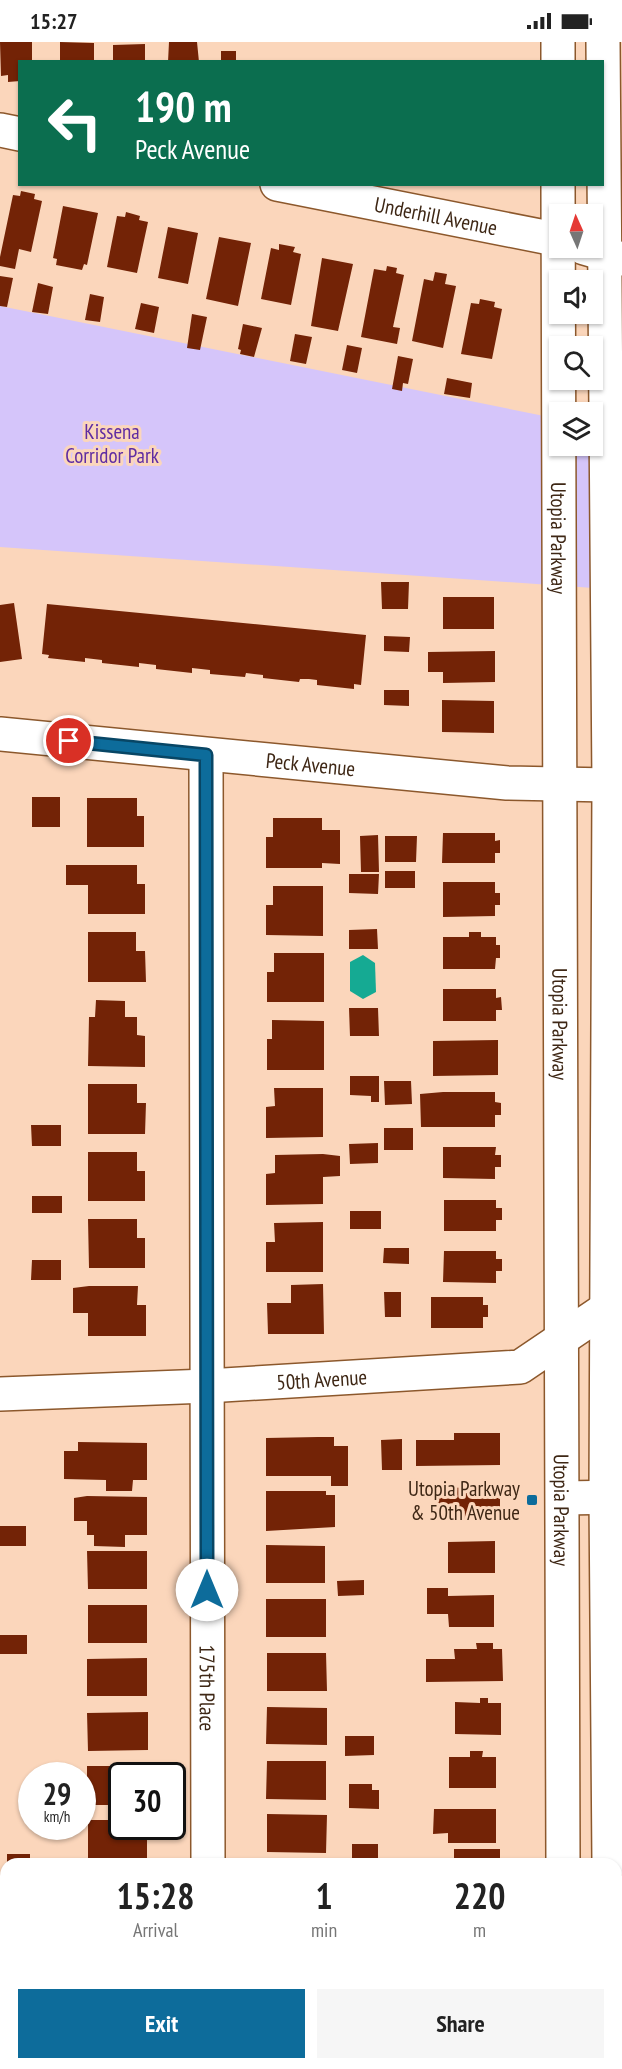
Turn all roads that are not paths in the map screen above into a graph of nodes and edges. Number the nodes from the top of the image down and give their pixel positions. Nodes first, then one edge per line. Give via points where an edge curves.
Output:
1 (558, 42) edge
2 (603, 42) edge
3 (558, 60) edge
4 (601, 60) edge
5 (0, 130) edge
6 (18, 134) edge
7 (287, 186) edge
8 (559, 186) edge
9 (590, 186) edge
10 (566, 204) edge
11 (589, 204) edge
12 (549, 241) edge
13 (585, 258) edge
14 (586, 258) edge
15 (0, 734) edge
16 (206, 755) junction
17 (559, 785) junction
18 (616, 787) edge
19 (615, 1303) edge
20 (563, 1337) junction
21 (622, 1348) edge
22 (207, 1386) junction
23 (0, 1394) edge
24 (614, 1497) edge
25 (563, 1498) junction
26 (208, 1858) edge
27 (563, 1858) edge
28 (609, 1858) edge

1 - 3 main road
2 - 4 main road, Utopia Parkway
5 - 6 main road
7 - 12 main road, Underhill Avenue
8 - 10 main road, Utopia Parkway
9 - 11 main road, Utopia Parkway
13 - 17 main road, Utopia Parkway
14 - 18 main road, Utopia Parkway
15 - 16 main road, Peck Avenue
16 - 17 main road, Peck Avenue
16 - 22 main road, 175th Place
17 - 18 main road, Peck Avenue
17 - 20 main road, Utopia Parkway
18 - 19 main road, Utopia Parkway
19 - 20 main road, 50th Avenue
19 - 21 main road
19 - 24 main road, Utopia Parkway
20 - 22 main road, 50th Avenue via 520,1367
20 - 25 main road, Utopia Parkway
22 - 23 main road, 50th Avenue
22 - 26 main road, 175th Place
24 - 25 main road
24 - 28 main road, Utopia Parkway
25 - 27 main road, Utopia Parkway

